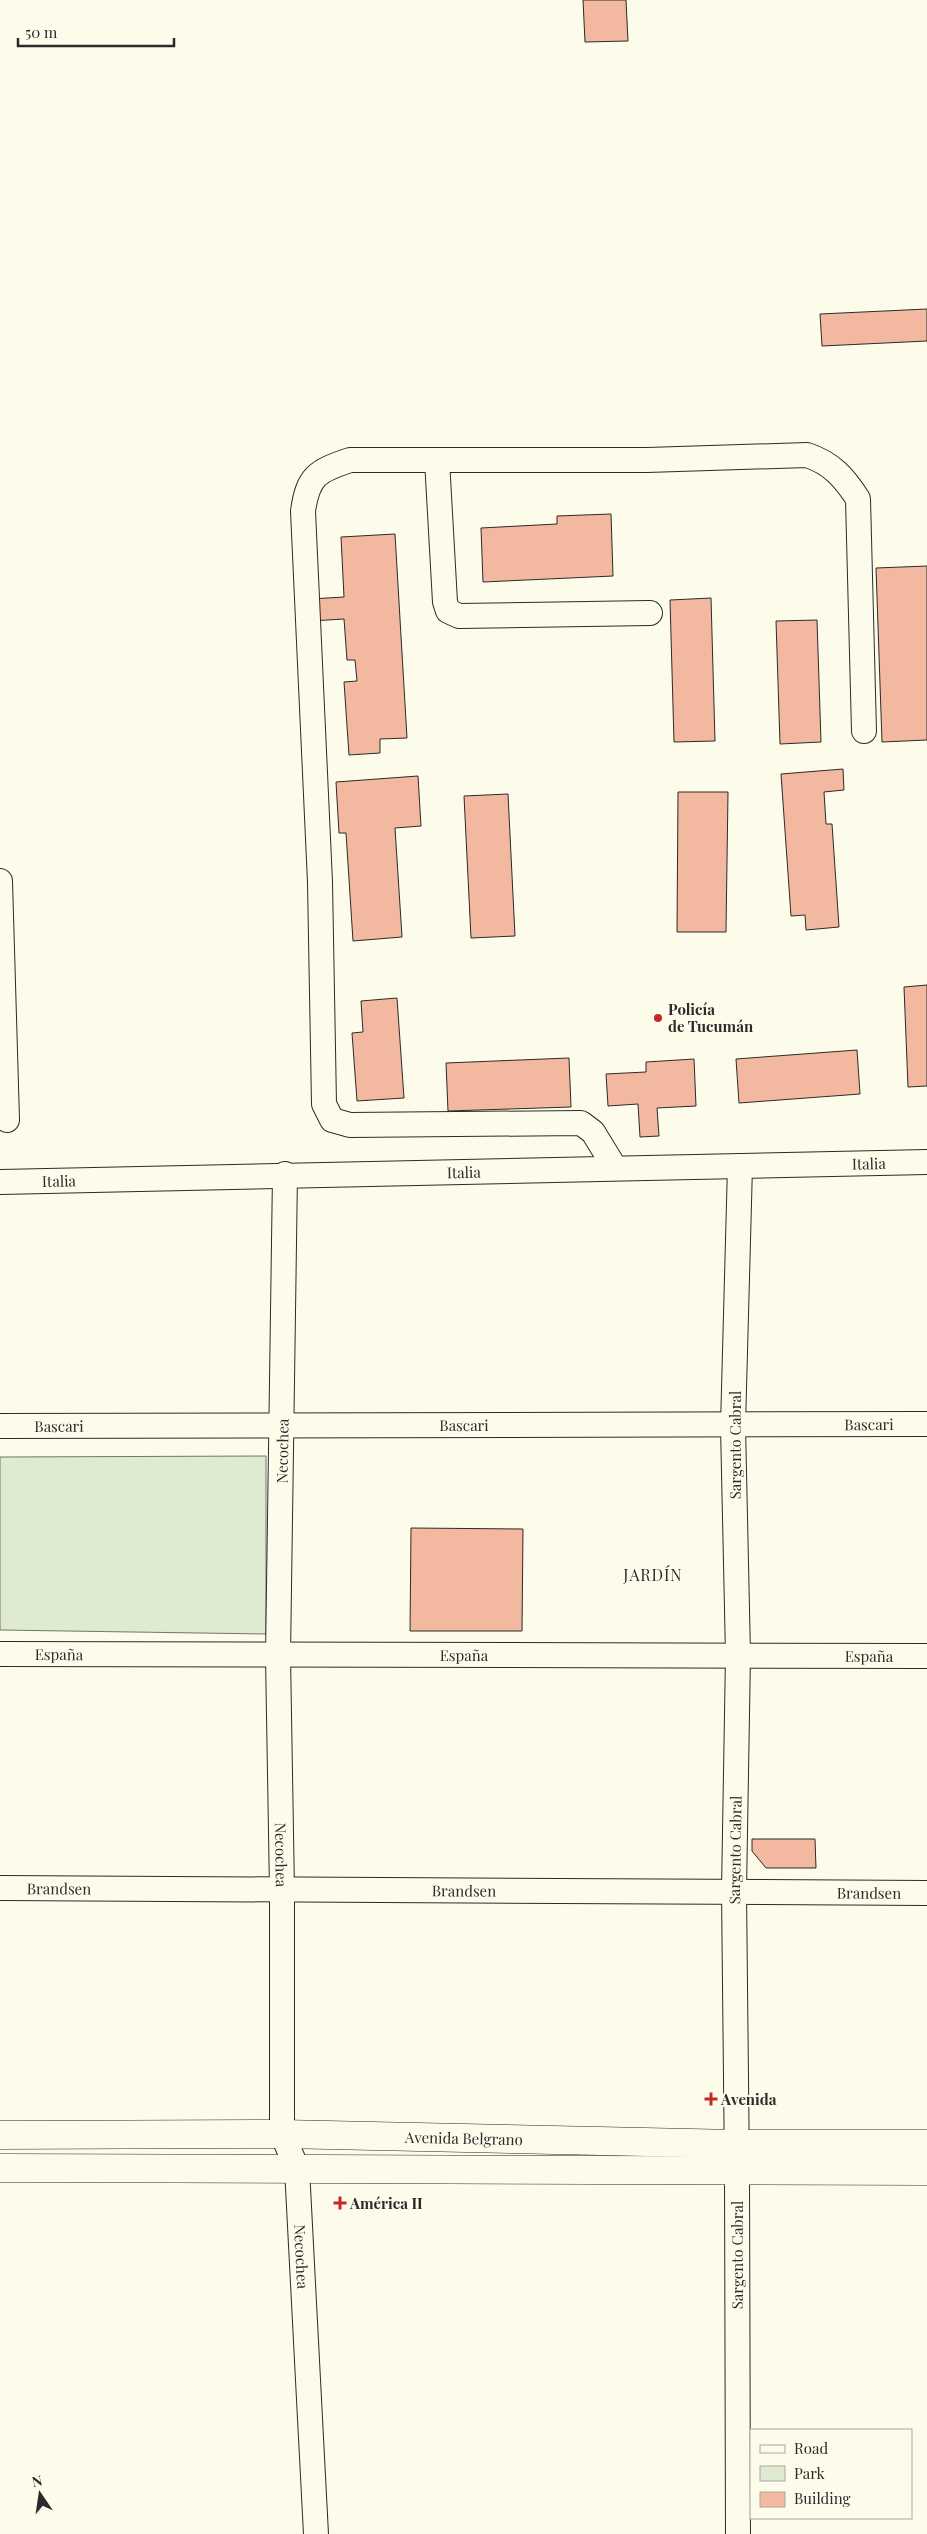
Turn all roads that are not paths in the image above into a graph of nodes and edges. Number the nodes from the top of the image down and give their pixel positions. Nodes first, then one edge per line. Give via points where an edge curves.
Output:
1 (437, 460) junction
2 (650, 612) dead end
3 (864, 730) dead end
4 (0, 881) edge
5 (7, 1120) dead end
6 (927, 1162) edge
7 (740, 1166) junction
8 (615, 1168) junction
9 (285, 1174) junction
10 (0, 1182) edge
11 (927, 1424) edge
12 (282, 1425) junction
13 (0, 1426) edge
14 (734, 1426) junction
15 (0, 1654) edge
16 (738, 1655) junction
17 (278, 1656) junction
18 (927, 1656) edge
19 (0, 1888) edge
20 (734, 1890) junction
21 (282, 1891) junction
22 (927, 1893) edge
23 (282, 2134) junction
24 (0, 2135) edge
25 (737, 2144) junction
26 (927, 2144) edge
27 (0, 2168) edge
28 (297, 2168) junction
29 (927, 2171) edge
30 (737, 2172) junction
31 (316, 2534) edge
32 (738, 2534) edge

1 - 2 street via 448,611 459,616
1 - 3 street via 647,460 806,455 822,460 848,482 858,499
1 - 8 street via 350,460 312,477 306,493 303,511 320,882 324,1104 332,1120 350,1125 581,1123 593,1132
4 - 5 street
6 - 7 street, Italia
7 - 8 street, Italia
7 - 14 street, Sargento Cabral
8 - 9 street, Italia
9 - 10 street, Italia
9 - 12 street, Necochea
11 - 14 street, Bascari
12 - 13 street, Bascari
12 - 14 street, Bascari
12 - 17 street, Necochea
14 - 16 street, Sargento Cabral
15 - 17 street, España
16 - 17 street, España
16 - 18 street, España
16 - 20 street, Sargento Cabral
17 - 21 street, Necochea
19 - 21 street, Brandsen
20 - 21 street, Brandsen
20 - 22 street, Brandsen
20 - 25 street, Sargento Cabral
21 - 23 street, Necochea
23 - 24 main road, Avenida Belgrano
23 - 25 main road, Avenida Belgrano
23 - 28 street, Necochea
25 - 26 main road, Avenida Belgrano
25 - 30 street, Sargento Cabral
27 - 28 main road, Avenida Belgrano
28 - 30 main road, Avenida Belgrano
28 - 31 street, Necochea
29 - 30 main road, Avenida Belgrano
30 - 32 street, Sargento Cabral

